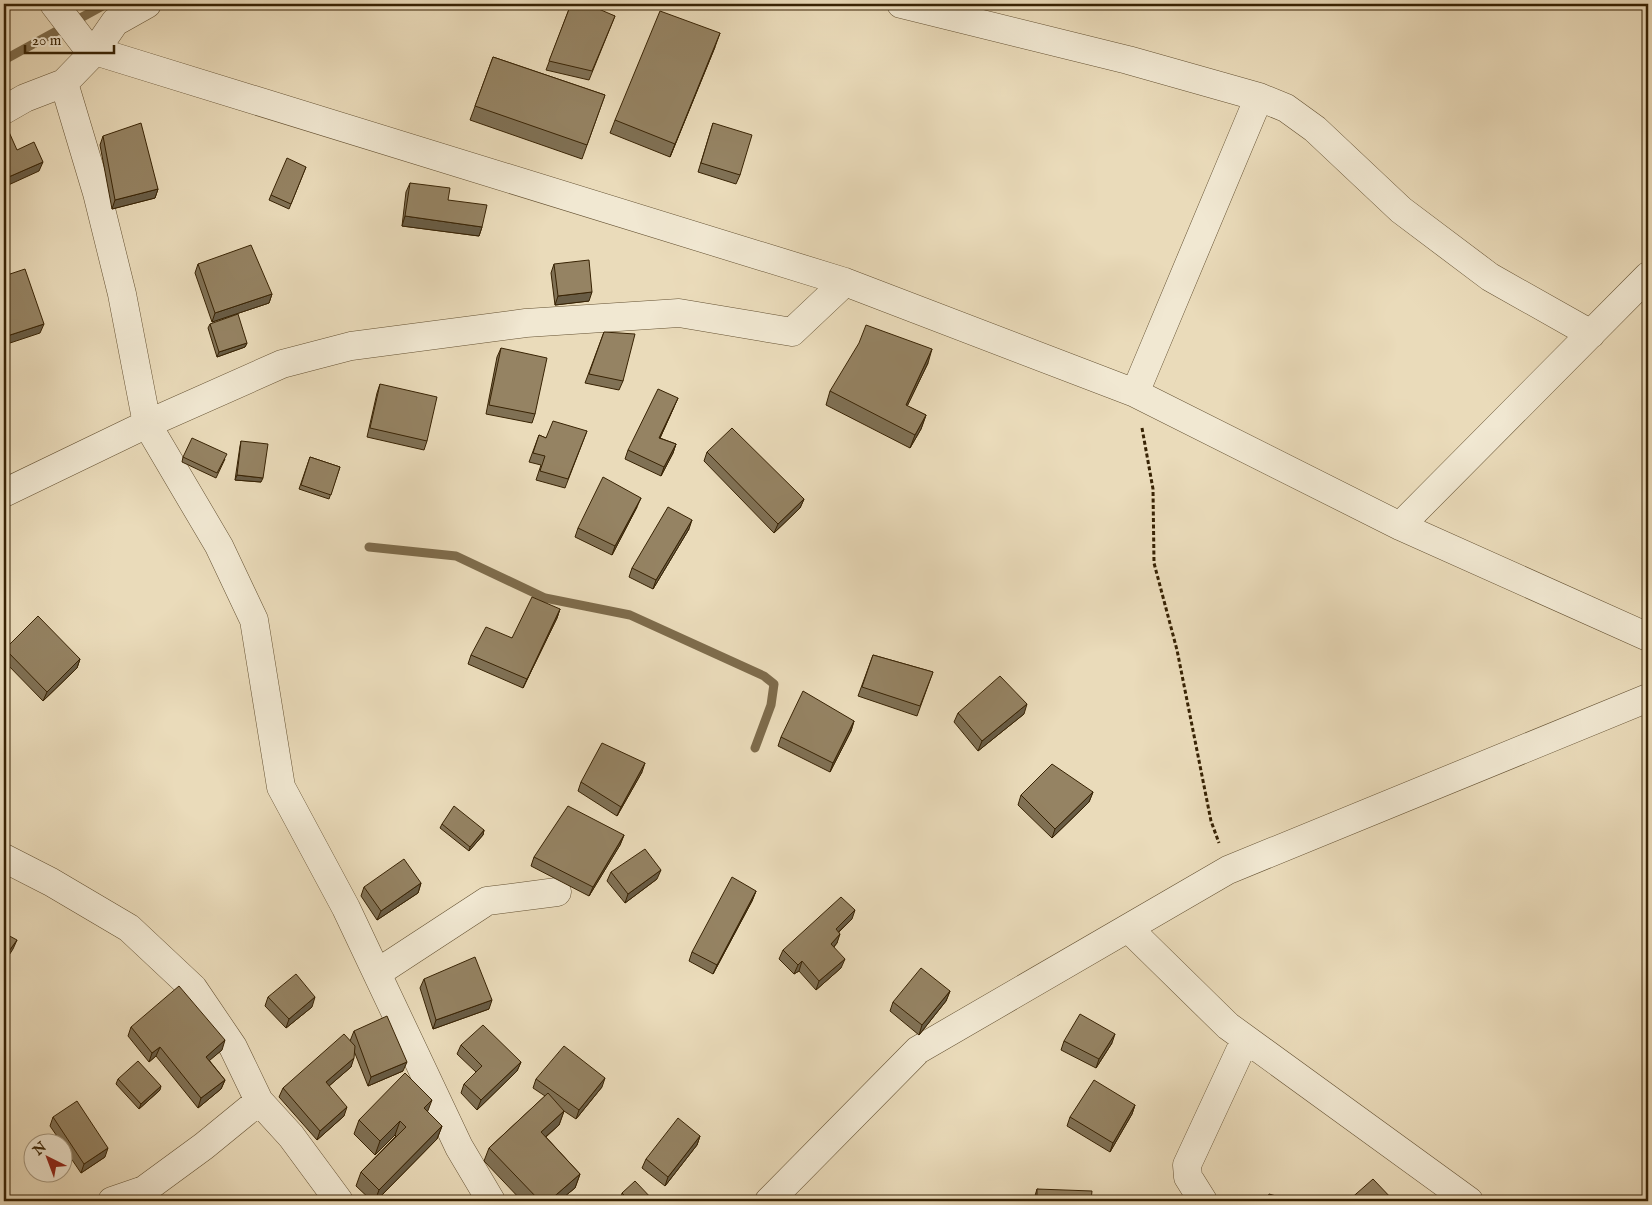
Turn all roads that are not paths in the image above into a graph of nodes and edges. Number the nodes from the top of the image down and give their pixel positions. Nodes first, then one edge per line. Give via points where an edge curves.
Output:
1 (54, 4) edge
2 (147, 4) edge
3 (901, 4) edge
4 (89, 46) junction
5 (64, 83) junction
6 (1259, 97) junction
7 (4, 110) edge
8 (1648, 276) edge
9 (846, 282) junction
10 (1591, 334) junction
11 (1135, 393) junction
12 (147, 424) junction
13 (4, 492) edge
14 (1400, 526) junction
15 (1648, 638) edge
16 (1648, 698) edge
17 (4, 858) edge
18 (557, 892) dead end
19 (1129, 928) junction
20 (377, 973) junction
21 (1245, 1040) junction
22 (259, 1100) junction
23 (112, 1201) edge
24 (339, 1201) edge
25 (492, 1201) edge
26 (769, 1201) edge
27 (1203, 1201) edge
28 (1469, 1201) edge

1 - 4 street
2 - 4 street via 115,22
3 - 6 street via 1128,60
4 - 5 street
4 - 9 street
5 - 7 street
5 - 12 street via 122,294
6 - 10 street via 1286,108 1315,129 1401,210 1490,277
6 - 11 street
8 - 10 street
9 - 11 street
9 - 12 street via 792,332 679,313 526,323 351,346 282,364
10 - 14 street
11 - 14 street
12 - 13 street
12 - 20 street via 219,546 254,620 282,788
14 - 15 street
16 - 19 street via 1228,870
17 - 22 street via 129,928 193,988 233,1047
18 - 20 street via 487,901
19 - 21 street
19 - 26 street via 918,1050
20 - 25 street via 459,1147
21 - 27 street via 1187,1165 1188,1177
21 - 28 street
22 - 23 street via 144,1190
22 - 24 street via 291,1136

